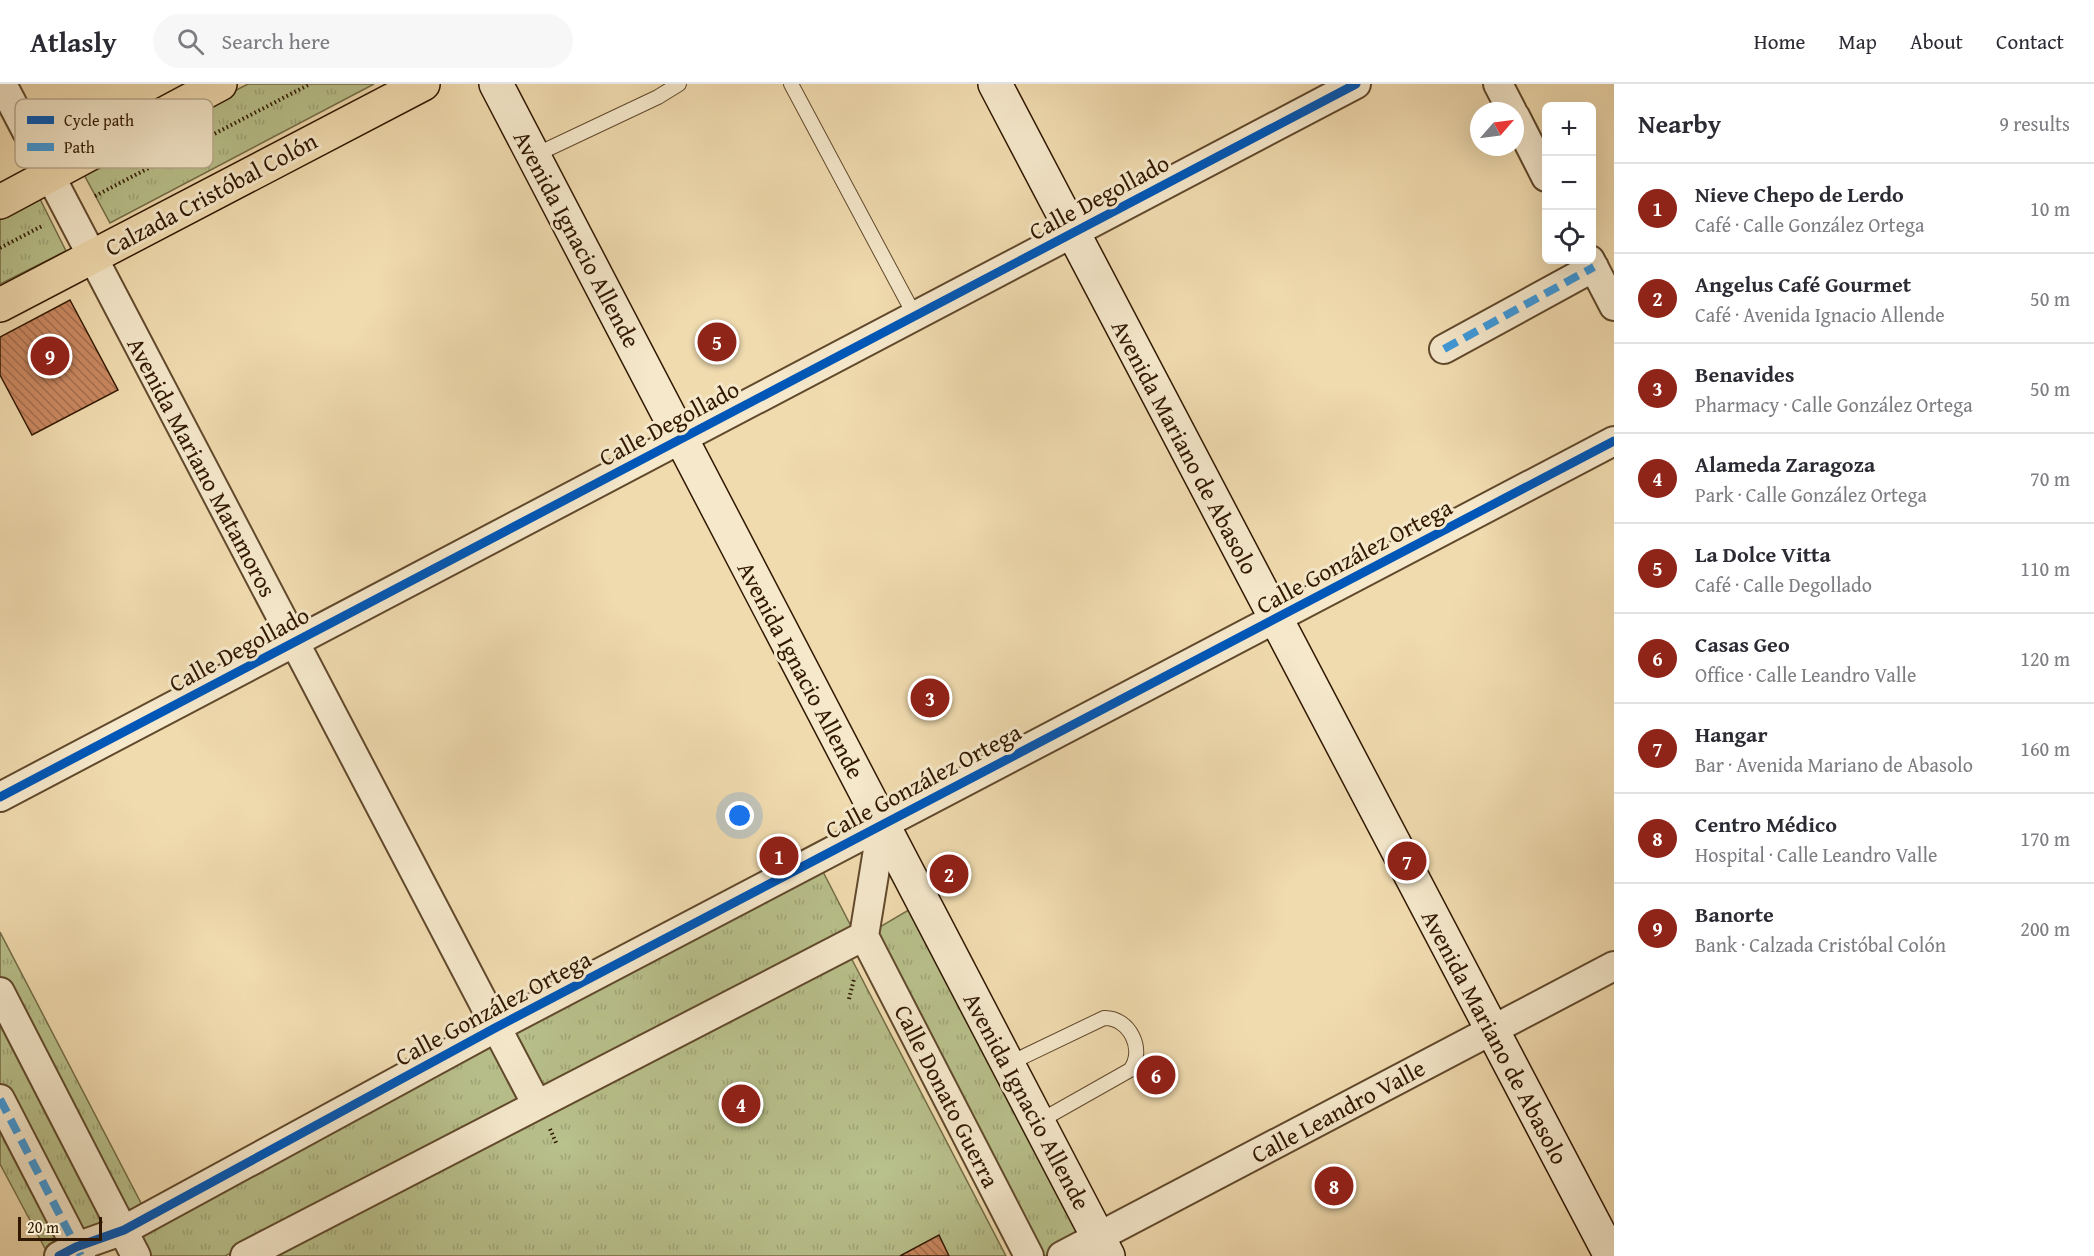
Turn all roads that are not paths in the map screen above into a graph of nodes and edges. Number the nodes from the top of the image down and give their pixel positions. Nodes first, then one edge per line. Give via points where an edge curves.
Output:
1 (2, 84) edge
2 (220, 84) edge
3 (423, 84) edge
4 (496, 84) edge
5 (680, 84) edge
6 (790, 84) edge
7 (995, 84) edge
8 (1356, 84) edge
9 (1498, 84) edge
10 (192, 99) edge
11 (1507, 102) edge
12 (15, 109) edge
13 (1524, 134) edge
14 (533, 156) junction
15 (45, 168) edge
16 (62, 168) edge
17 (1542, 169) edge
18 (49, 175) junction
19 (0, 202) edge
20 (1073, 233) junction
21 (92, 256) junction
22 (1590, 264) edge
23 (1593, 264) edge
24 (0, 305) edge
25 (1614, 306) edge
26 (915, 316) junction
27 (1444, 349) dead end
28 (681, 439) junction
29 (1614, 441) edge
30 (1275, 619) junction
31 (294, 642) junction
32 (0, 797) edge
33 (882, 825) junction
34 (864, 936) junction
35 (1614, 966) edge
36 (0, 992) edge
37 (495, 1028) junction
38 (1491, 1030) junction
39 (1008, 1064) junction
40 (0, 1099) edge
41 (537, 1105) junction
42 (1038, 1122) junction
43 (124, 1230) junction
44 (1103, 1246) edge
45 (72, 1253) edge
46 (136, 1256) edge
47 (245, 1256) edge
48 (1029, 1256) edge
49 (1062, 1256) edge
50 (1611, 1256) edge

1 - 12 street, Avenida Mariano Matamoros
2 - 10 main road
3 - 21 main road, Calzada Cristóbal Colón
4 - 14 street, Avenida Ignacio Allende
5 - 14 lane
6 - 26 lane
7 - 20 street, Avenida Mariano de Abasolo
8 - 20 street, Calle Degollado
9 - 11 street
13 - 17 street
14 - 28 street, Avenida Ignacio Allende
15 - 18 street, Avenida Mariano Matamoros
16 - 18 main road
18 - 19 main road
18 - 21 street, Avenida Mariano Matamoros
20 - 26 street, Calle Degollado
20 - 30 street, Avenida Mariano de Abasolo
21 - 24 main road, Calzada Cristóbal Colón
21 - 31 street, Avenida Mariano Matamoros
22 - 27 street
23 - 25 street
26 - 28 street, Calle Degollado
28 - 31 street, Calle Degollado
28 - 33 street, Avenida Ignacio Allende
29 - 30 street, Calle González Ortega
30 - 33 street, Calle González Ortega
30 - 38 street, Avenida Mariano de Abasolo
31 - 32 street, Calle Degollado
31 - 37 street, Avenida Mariano Matamoros
33 - 34 street
33 - 37 street, Calle González Ortega
33 - 39 street, Avenida Ignacio Allende
34 - 41 street
34 - 48 street, Calle Donato Guerra
35 - 38 street, Calle Leandro Valle
36 - 43 street
37 - 41 street, Avenida Mariano Matamoros
37 - 43 street, Calle González Ortega
38 - 44 street, Calle Leandro Valle
38 - 50 street, Avenida Mariano de Abasolo
39 - 42 street, Avenida Ignacio Allende
39 - 42 lane via 1104,1018 1122,1024 1135,1043 1138,1054 1130,1070
40 - 45 street
41 - 47 street
42 - 44 street, Avenida Ignacio Allende
43 - 45 street, Calle González Ortega
43 - 46 street
44 - 49 street, Calle Leandro Valle

